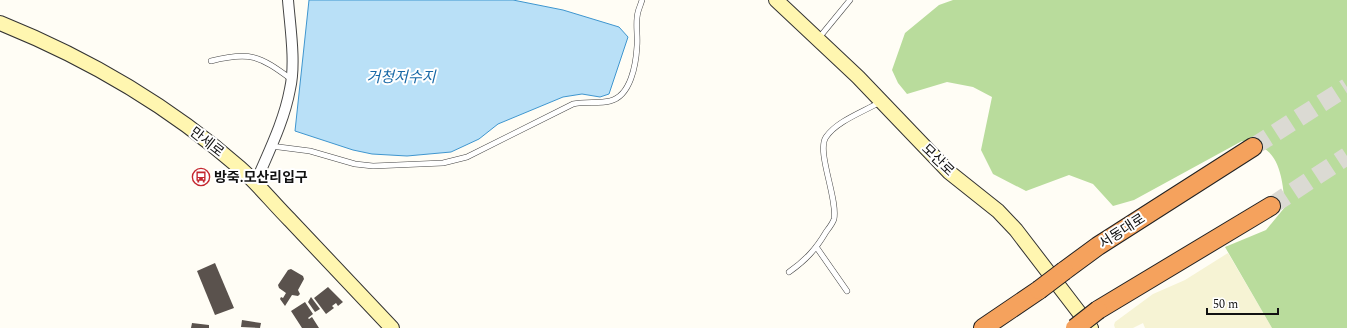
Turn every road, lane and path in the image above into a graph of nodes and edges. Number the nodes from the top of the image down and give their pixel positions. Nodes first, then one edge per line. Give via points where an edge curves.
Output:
1 (288, 0) edge
2 (642, 0) edge
3 (776, 0) edge
4 (850, 0) edge
5 (0, 23) edge
6 (818, 40) junction
7 (211, 60) dead end
8 (291, 79) junction
9 (881, 102) junction
10 (271, 146) junction
11 (1253, 147) tunnel mouth
12 (255, 184) junction
13 (1271, 206) tunnel mouth
14 (816, 248) junction
15 (790, 272) dead end
16 (847, 290) dead end
17 (1039, 290) junction
18 (392, 328) edge
19 (983, 328) edge
20 (1001, 328) edge
21 (1075, 328) edge
22 (1091, 328) edge

1 - 8 street via 292,48
2 - 10 lane via 638,11 637,46 629,84 621,96 610,101 573,104 467,157 443,163 361,165 310,151
3 - 6 main road, 모산로
4 - 6 lane
5 - 12 main road, 만세로 via 66,52 127,86 182,122 240,168
6 - 9 main road, 모산로
7 - 8 lane via 231,56 257,57
8 - 10 street via 286,106
9 - 14 lane via 844,122 825,138 823,149 834,219
9 - 22 main road, 모산로 via 949,172 998,211 1016,230
10 - 12 street
11 - 17 highway, 서동대로, bridge via 1098,246
12 - 18 main road, 만세로
13 - 21 highway, bridge via 1098,310
14 - 15 lane
14 - 16 lane
17 - 19 highway
17 - 20 highway, 서동대로

